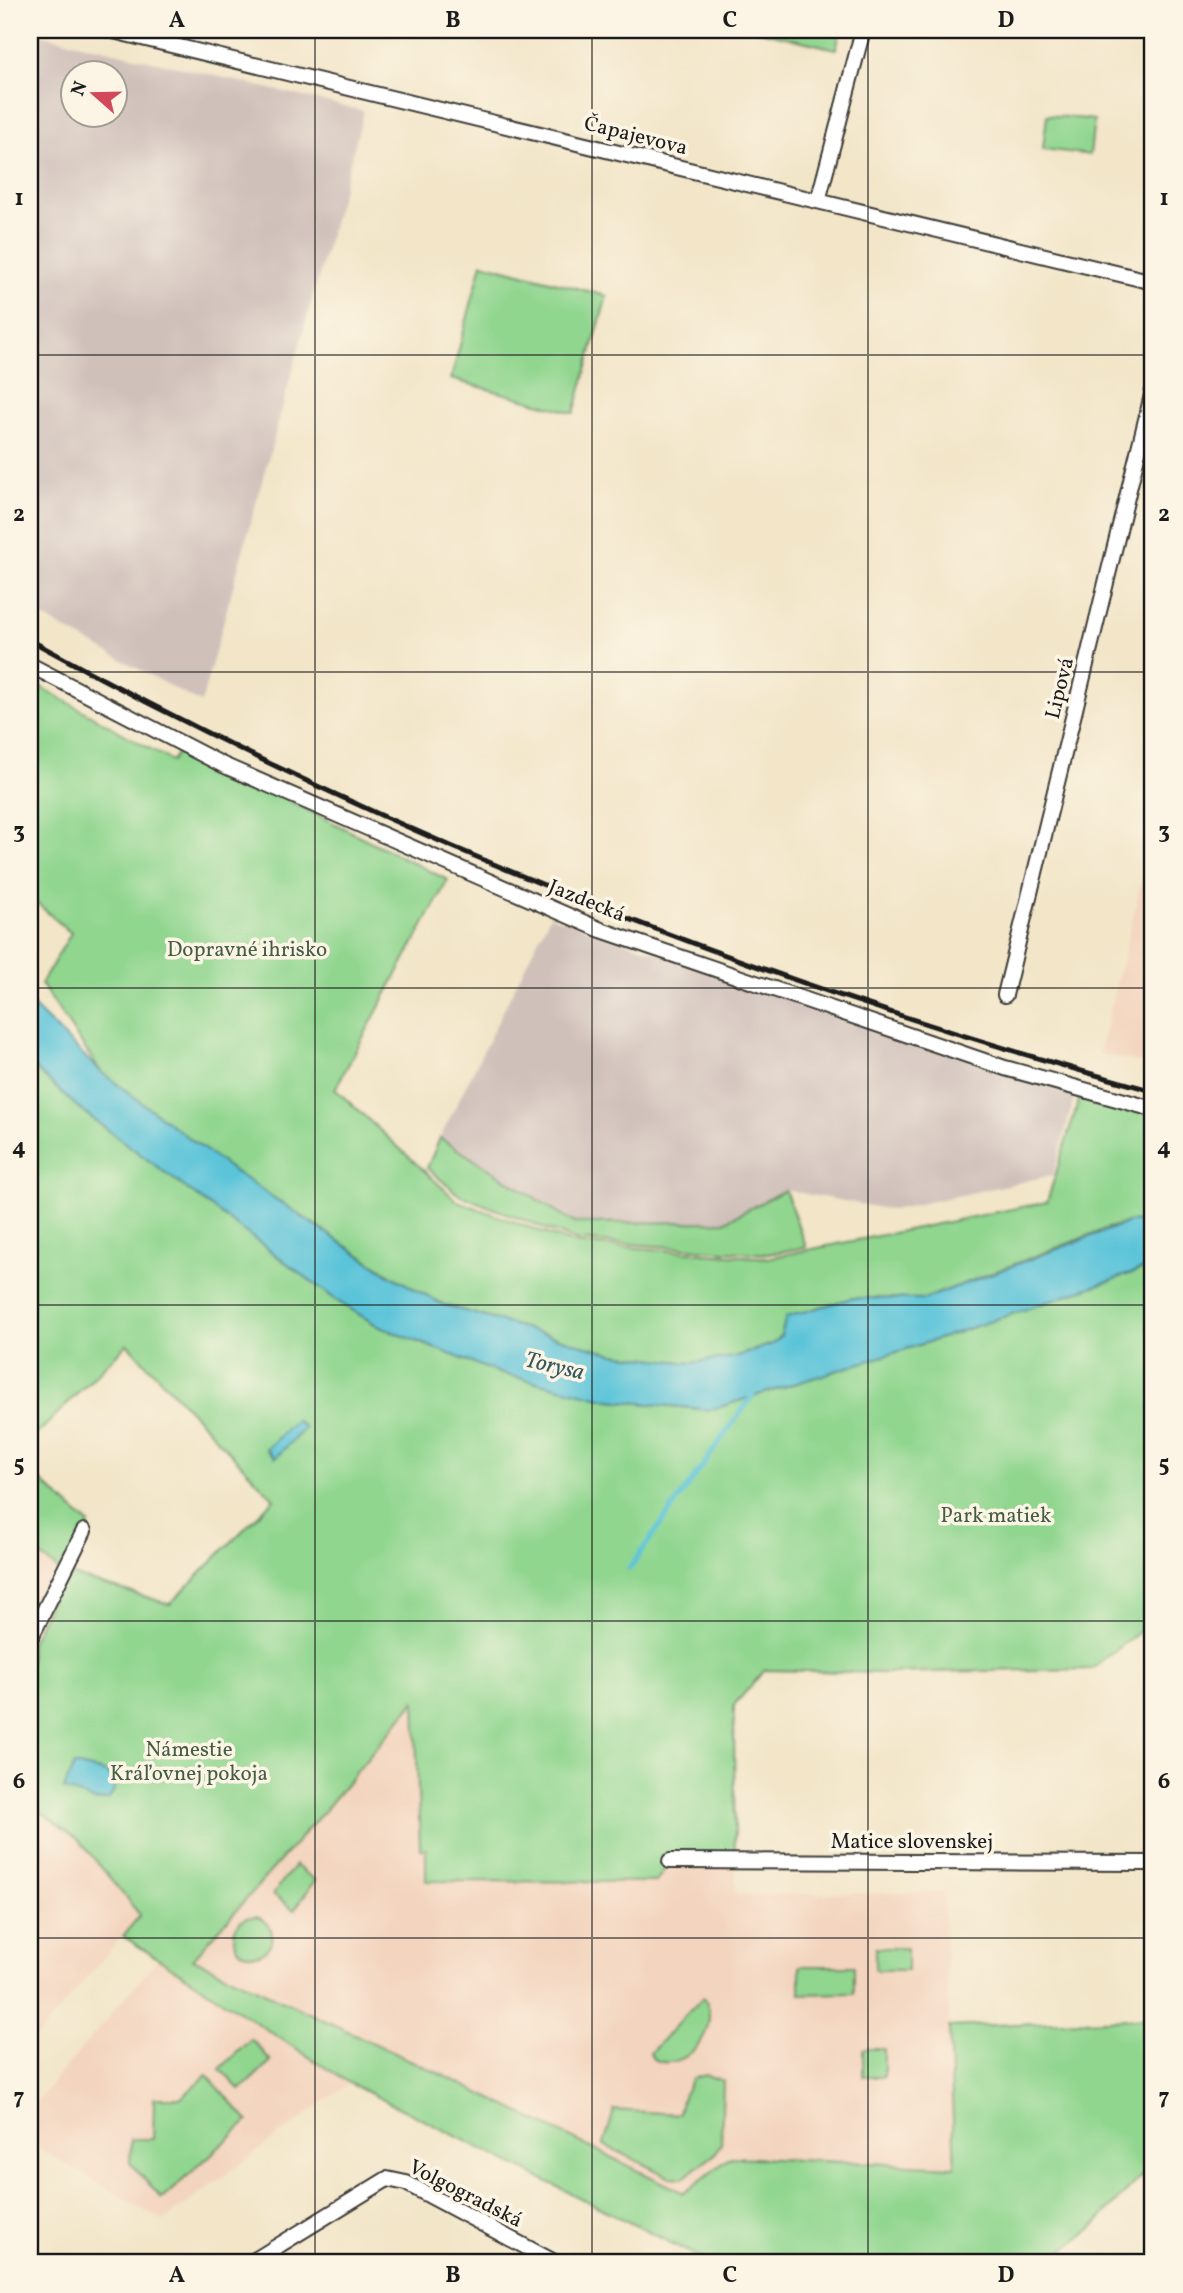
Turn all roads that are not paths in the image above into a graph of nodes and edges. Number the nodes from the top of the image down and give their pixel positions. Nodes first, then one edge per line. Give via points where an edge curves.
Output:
1 (110, 30) edge
2 (863, 30) edge
3 (818, 201) junction
4 (1153, 282) edge
5 (1153, 391) edge
6 (30, 664) edge
7 (1005, 995) dead end
8 (1153, 1109) edge
9 (84, 1531) dead end
10 (30, 1639) edge
11 (670, 1861) dead end
12 (1153, 1863) edge
13 (250, 2263) edge
14 (556, 2263) edge

1 - 3 street, Čapajevova
2 - 3 street
3 - 4 street, Čapajevova
5 - 7 street, Lipová
6 - 8 street, Jazdecká via 223,765 601,930 1005,1068
9 - 10 street
11 - 12 street, Matice slovenskej
13 - 14 street, Volgogradská via 380,2180 394,2179

